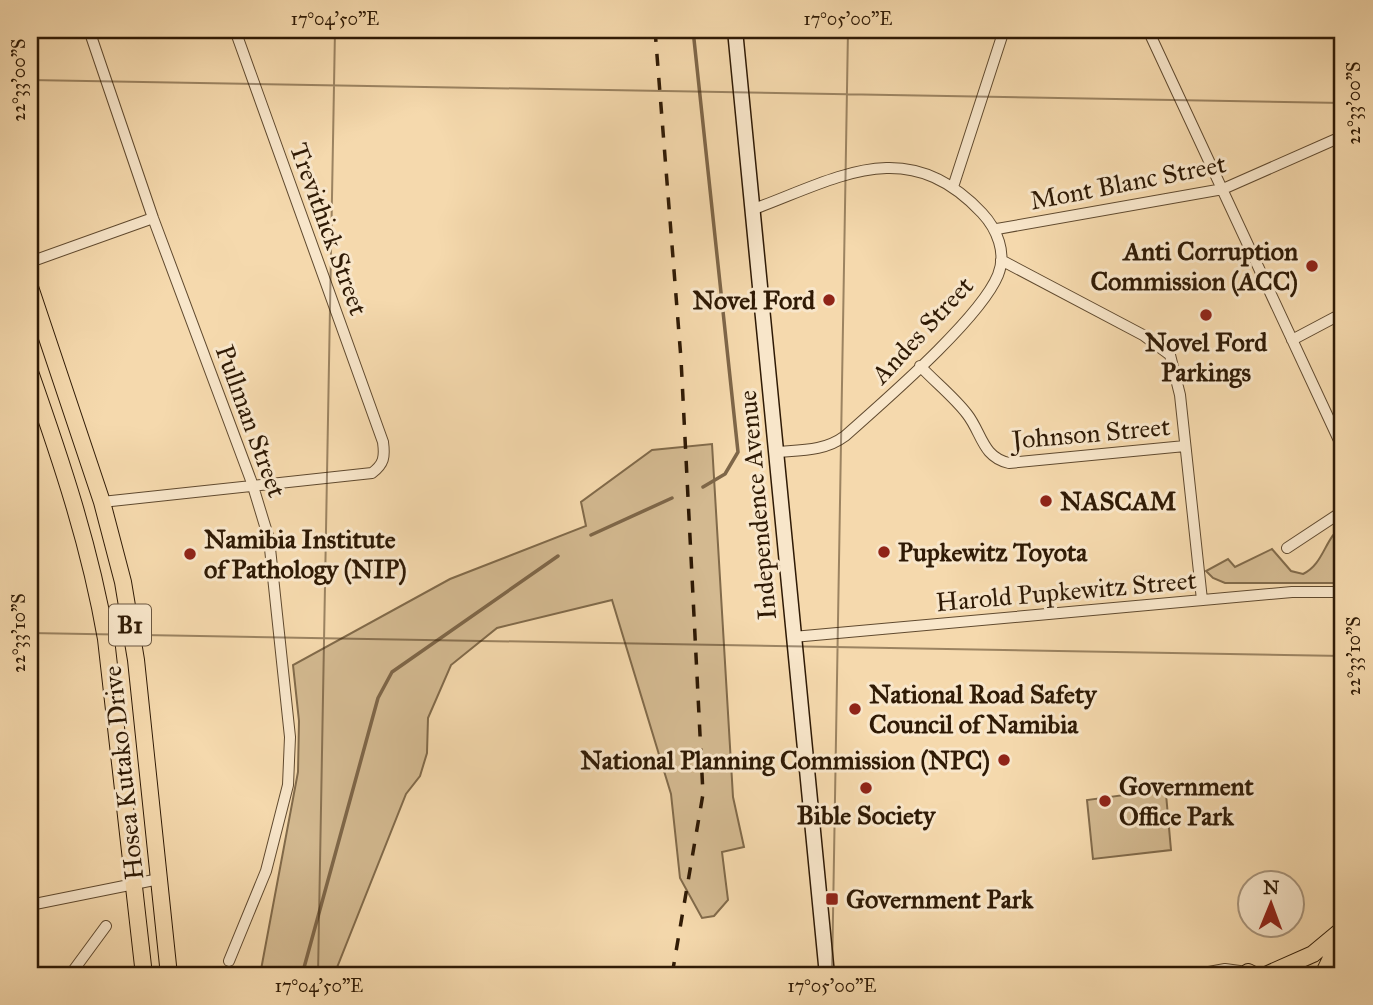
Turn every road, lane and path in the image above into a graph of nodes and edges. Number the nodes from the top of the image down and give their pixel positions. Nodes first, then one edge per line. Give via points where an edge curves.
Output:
1 (89, 30) edge
2 (235, 30) edge
3 (735, 30) edge
4 (1004, 30) edge
5 (1148, 30) edge
6 (1343, 136) edge
7 (953, 187) junction
8 (1223, 189) junction
9 (754, 209) junction
10 (153, 218) junction
11 (996, 229) junction
12 (1001, 260) junction
13 (30, 262) edge
14 (30, 287) edge
15 (1343, 313) edge
16 (1292, 340) junction
17 (920, 366) junction
18 (30, 372) edge
19 (1185, 446) junction
20 (1343, 449) edge
21 (777, 452) junction
22 (252, 483) junction
23 (102, 502) junction
24 (1343, 511) edge
25 (1287, 548) dead end
26 (1343, 592) edge
27 (1202, 600) junction
28 (793, 637) junction
29 (159, 878) junction
30 (131, 884) junction
31 (30, 905) edge
32 (106, 926) dead end
33 (1343, 931) edge
34 (229, 961) dead end
35 (1261, 974) edge
36 (70, 975) edge
37 (144, 975) edge
38 (169, 975) edge
39 (827, 975) edge
40 (1193, 975) edge
41 (1323, 975) edge

1 - 10 street, Pullman Street
2 - 22 street, Trevithick Street via 383,442 381,466 372,473
3 - 9 main road, Independence Avenue
4 - 7 street
5 - 8 street
6 - 8 street, Mont Blanc Street
7 - 9 street via 923,172 880,166
7 - 11 street
8 - 11 street, Mont Blanc Street
8 - 16 street
9 - 21 main road, Independence Avenue
10 - 13 street
10 - 22 street, Pullman Street
11 - 12 street, Andes Street
12 - 17 street, Andes Street via 991,289
12 - 19 street via 1143,335 1170,355
14 - 23 main road, Hosea Kutako Drive / B1
15 - 16 street
16 - 20 street
17 - 19 street, Johnson Street via 968,415 998,461
17 - 21 street, Andes Street via 833,445
18 - 30 main road, Hosea Kutako Drive / B1 via 70,486 98,590
19 - 27 street
21 - 28 main road, Independence Avenue
22 - 23 street
22 - 34 street, Pullman Street via 274,575 290,737 288,785 266,871
23 - 29 main road, Hosea Kutako Drive / B1 via 123,582 136,660
24 - 25 street
26 - 27 street, Harold Pupkewitz Street
27 - 28 street, Harold Pupkewitz Street
28 - 39 main road, Independence Avenue
29 - 30 street
29 - 38 main road, Hosea Kutako Drive / B1
30 - 31 street
30 - 37 main road, Hosea Kutako Drive / B1
32 - 36 street
33 - 35 main road via 1313,954
33 - 41 main road
35 - 40 street via 1225,969

